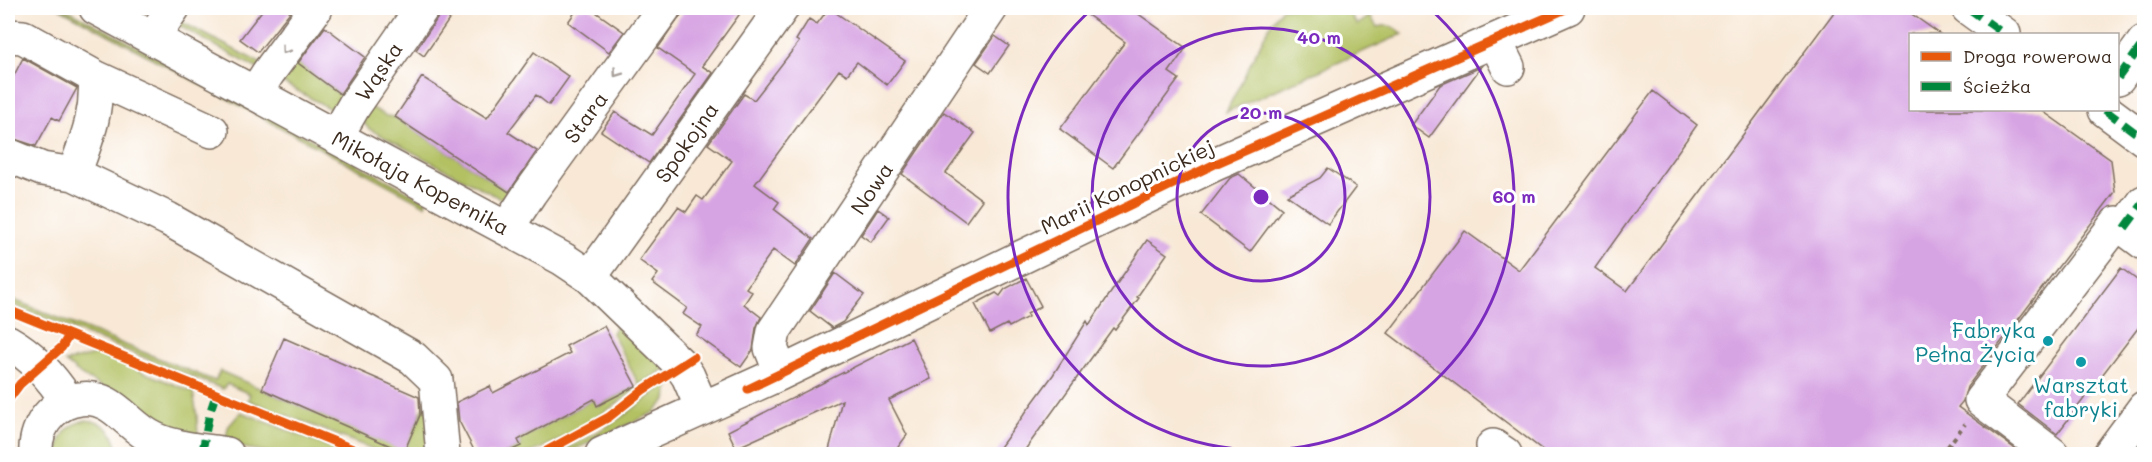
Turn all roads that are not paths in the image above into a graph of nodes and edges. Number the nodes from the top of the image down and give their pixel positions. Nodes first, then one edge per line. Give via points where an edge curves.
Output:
1 (173, 8) edge
2 (316, 8) edge
3 (422, 8) edge
4 (664, 8) edge
5 (782, 8) edge
6 (992, 8) edge
7 (1568, 8) edge
8 (1968, 8) edge
9 (106, 10) edge
10 (13, 29) edge
11 (2003, 33) edge
12 (153, 38) junction
13 (2145, 42) edge
14 (95, 77) junction
15 (2119, 77) edge
16 (255, 93) junction
17 (2106, 111) edge
18 (212, 131) dead end
19 (336, 137) junction
20 (2145, 139) edge
21 (8, 155) edge
22 (74, 174) junction
23 (2145, 202) edge
24 (507, 228) junction
25 (2135, 236) edge
26 (590, 277) junction
27 (8, 342) edge
28 (782, 373) junction
29 (68, 402) junction
30 (702, 408) junction
31 (2145, 408) edge
32 (36, 454) edge
33 (227, 454) edge
34 (443, 454) edge
35 (602, 454) edge
36 (2052, 454) edge
37 (2110, 454) edge

1 - 12 street
2 -> 16 street
3 - 19 street, Wąska
4 -> 24 street, Stara
5 - 26 street, Spokojna
6 - 28 street, Nowa via 774,331 771,348
7 - 28 street, Marii Konopnickiej via 1502,54 1215,164
8 - 11 street
9 - 12 street, Mikołaja Kopernika
10 - 14 street
12 - 16 street, Mikołaja Kopernika
13 - 15 street
14 - 18 street
14 - 22 street via 97,99
16 - 19 street, Mikołaja Kopernika
17 - 20 street
19 - 24 street, Mikołaja Kopernika
21 - 22 street via 42,168
22 - 34 street via 168,219 413,358 436,380
23 - 25 street
24 - 26 street, Mikołaja Kopernika
25 - 36 street via 2117,223 1982,400
26 - 30 street, Mikołaja Kopernika via 679,363
27 - 29 street via 42,369
28 - 30 street, Marii Konopnickiej
29 - 32 street via 51,413 41,427
29 - 33 street via 82,398 99,400 159,441
30 - 35 street, Marii Konopnickiej
31 - 37 street

